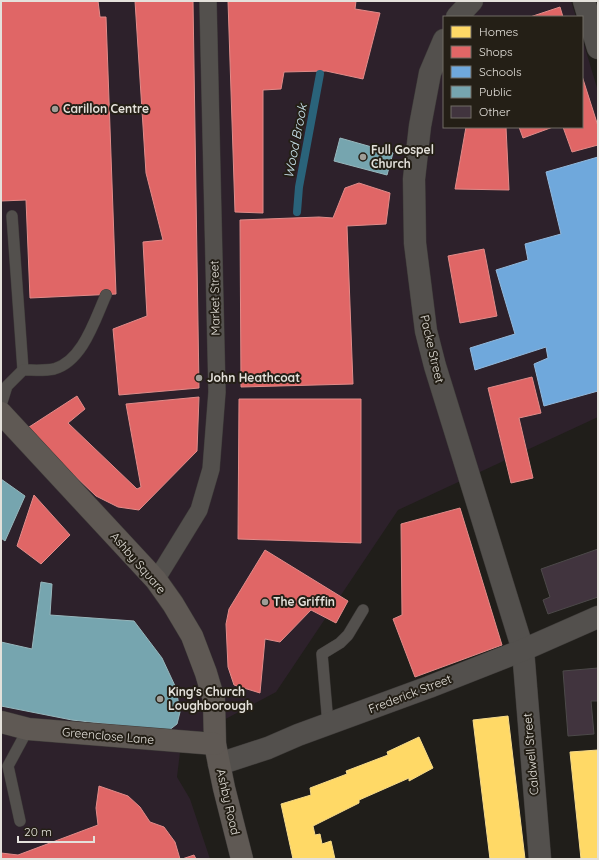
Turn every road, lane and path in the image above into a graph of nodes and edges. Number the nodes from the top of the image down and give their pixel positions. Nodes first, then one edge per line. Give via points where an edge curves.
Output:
1 (208, 1) edge
2 (472, 1) edge
3 (584, 1) edge
4 (458, 16) edge
5 (443, 42) edge
6 (598, 48) edge
7 (12, 216) dead end
8 (106, 295) dead end
9 (23, 370) junction
10 (1, 405) edge
11 (1, 414) edge
12 (156, 580) junction
13 (363, 610) dead end
14 (598, 617) edge
15 (522, 650) junction
16 (1, 722) edge
17 (328, 724) junction
18 (28, 729) junction
19 (217, 754) junction
20 (20, 820) dead end
21 (242, 859) edge
22 (540, 859) edge

1 - 12 street, Market Street via 217,392 211,469 199,510
2 - 4 street
3 - 6 street
5 - 15 street, Packe Street via 430,73 414,179 415,243 426,331
7 - 9 lane
8 - 9 lane via 84,342 70,361 55,369
9 - 10 lane via 7,386
11 - 12 main road, Ashby Square
12 - 19 main road, Ashby Square via 192,636 206,673 214,700
13 - 17 lane via 348,635 322,654
14 - 15 street, Frederick Street
15 - 17 street, Frederick Street
15 - 22 street, Caldwell Street
16 - 18 main road, Greenclose Lane
17 - 19 street, Frederick Street via 268,748
18 - 19 main road, Greenclose Lane
18 - 20 lane via 8,766
19 - 21 main road, Ashby Road

